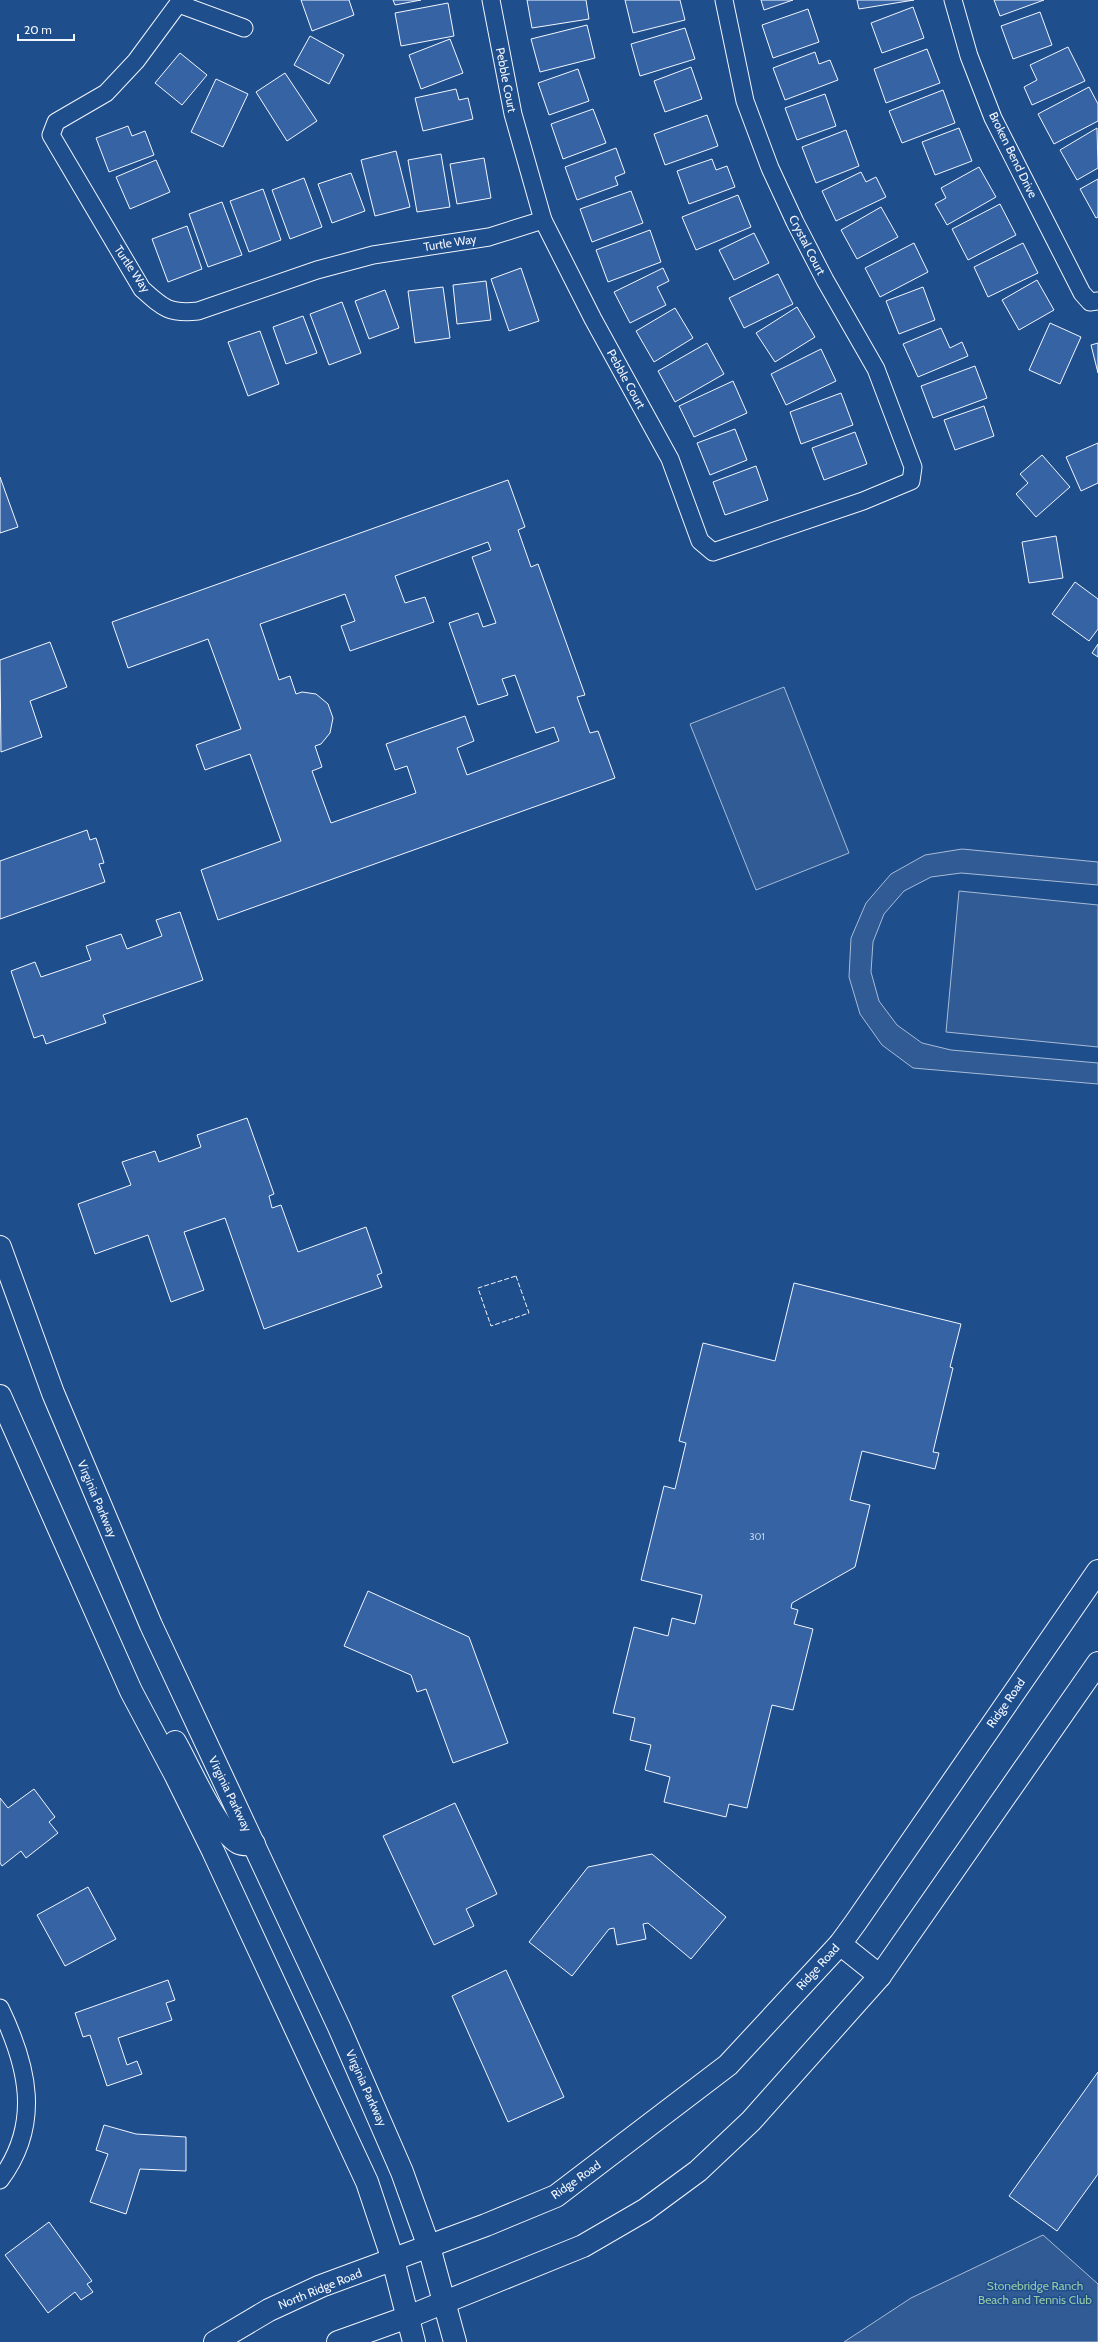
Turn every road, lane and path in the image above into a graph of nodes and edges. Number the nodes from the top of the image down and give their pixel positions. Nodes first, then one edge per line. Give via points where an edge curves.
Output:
1 (491, 0) edge
2 (724, 0) edge
3 (953, 0) edge
4 (180, 2) edge
5 (244, 28) dead end
6 (544, 220) junction
7 (1094, 302) edge
8 (911, 481) joint
9 (0, 1247) edge
10 (0, 1282) edge
11 (29, 1326) junction
12 (0, 1396) edge
13 (1098, 1570) edge
14 (1098, 1663) edge
15 (131, 1691) junction
16 (254, 1844) junction
17 (840, 1944) junction
18 (880, 1976) junction
19 (0, 2008) edge
20 (0, 2180) edge
21 (429, 2247) junction
22 (393, 2260) junction
23 (446, 2301) junction
24 (408, 2317) junction
25 (215, 2342) edge
26 (338, 2342) edge
27 (414, 2342) edge
28 (455, 2342) edge

1 - 6 street, Pebble Court via 513,114
2 - 8 street, Crystal Court via 746,101 770,168 808,248 876,369 913,467
3 - 7 street, Broken Bend Drive via 969,56 993,118 1082,293
4 - 5 street
4 - 6 street, Turtle Way via 136,62 106,93 56,122 50,135 142,289 158,304 177,313 198,311 317,270 372,255 489,237
6 - 8 street, Pebble Court via 593,318 670,459 700,541 713,552 863,502
9 - 11 main road, Virginia Parkway
10 - 11 main road via 9,1306
11 - 16 main road, Virginia Parkway via 59,1407 151,1625
12 - 15 main road
13 - 17 main road, Ridge Road
14 - 18 main road
15 - 16 main road via 153,1701 216,1817 228,1834 240,1844
15 - 22 main road via 206,1837 367,2182
16 - 21 main road, Virginia Parkway via 402,2172
17 - 18 main road
17 - 21 main road, Ridge Road via 728,2065 556,2196
18 - 23 main road via 751,2121 698,2171 645,2210 584,2246
19 - 20 street via 23,2065 28,2103 23,2136 10,2167
21 - 22 main road, North Ridge Road
21 - 23 main road, Virginia Parkway
22 - 24 main road
22 - 25 main road, North Ridge Road via 321,2286 276,2307
23 - 24 main road
23 - 28 main road, Virginia Parkway
24 - 26 main road
24 - 27 main road

